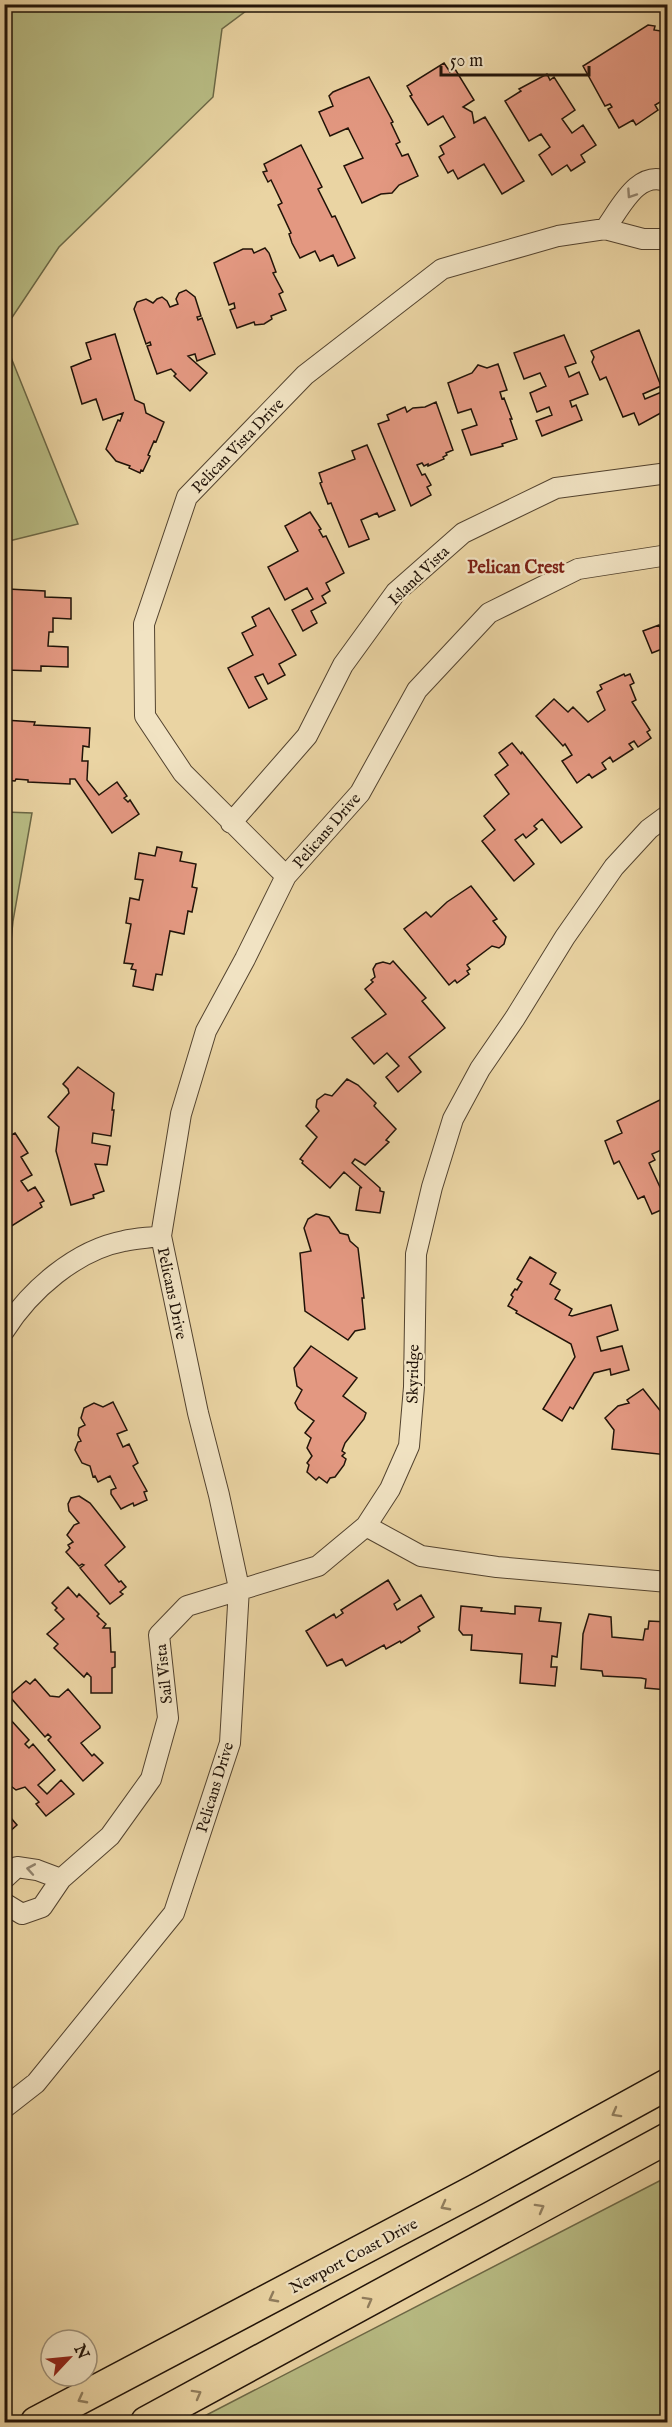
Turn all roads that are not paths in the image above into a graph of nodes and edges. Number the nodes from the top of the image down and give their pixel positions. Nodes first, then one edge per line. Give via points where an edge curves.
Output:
1 (668, 182) edge
2 (605, 229) junction
3 (668, 239) edge
4 (668, 473) edge
5 (668, 555) edge
6 (668, 815) edge
7 (231, 823) junction
8 (286, 876) junction
9 (161, 1236) junction
10 (4, 1331) edge
11 (366, 1526) junction
12 (668, 1582) edge
13 (239, 1588) junction
14 (4, 1879) edge
15 (61, 1879) junction
16 (4, 1903) edge
17 (668, 2084) edge
18 (4, 2108) edge
19 (668, 2138) edge
20 (36, 2422) edge
21 (146, 2422) edge

1 -> 2 street via 659,178 637,184
2 - 3 street, Pelican Vista Drive via 643,239
2 - 7 street, Pelican Vista Drive via 558,236 442,269 305,375 188,497 144,624 145,716 183,773
4 - 7 street, Island Vista via 556,488 463,533 396,592 344,665 307,736
5 - 8 street, Pelicans Drive via 578,569 489,613 417,690 360,793
6 - 11 street, Skyridge via 649,829 614,867 480,1069 453,1119 416,1254 409,1446 390,1489
7 - 8 street, Pelican Vista Drive
8 - 9 street, Pelicans Drive via 206,1031 181,1114
9 - 10 street via 122,1241 64,1268 38,1290
9 - 13 street, Pelicans Drive
11 - 12 street via 421,1556
11 - 13 street, Sail Vista via 318,1566
13 - 15 street, Sail Vista via 187,1606 159,1635 168,1718 151,1779 110,1836
13 - 18 street, Pelicans Drive via 230,1743 174,1913 36,2084
15 -> 14 street via 17,1867
15 - 16 street, Sail Vista via 42,1907 22,1914
17 -> 20 main road, Newport Coast Drive
21 -> 19 main road

